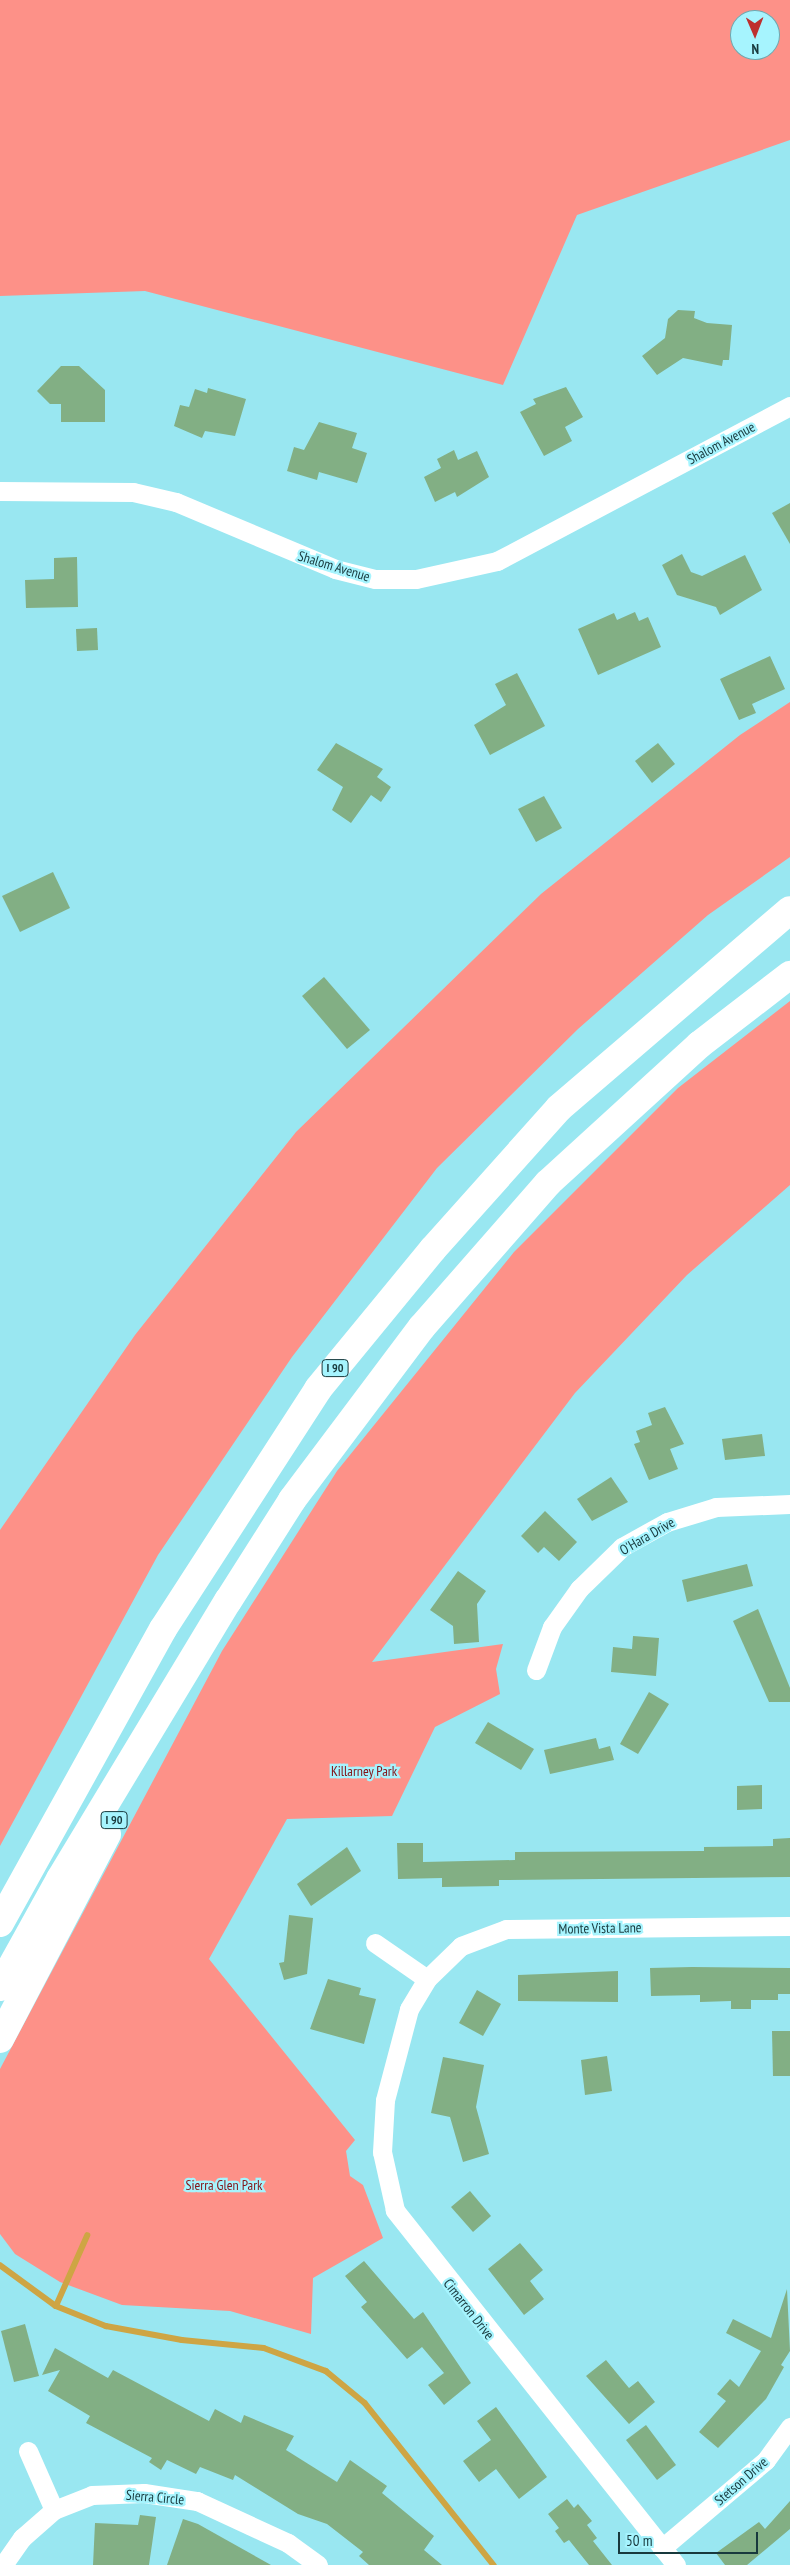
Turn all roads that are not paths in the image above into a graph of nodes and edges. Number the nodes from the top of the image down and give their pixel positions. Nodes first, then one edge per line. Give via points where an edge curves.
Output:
1 (790, 406) edge
2 (0, 492) edge
3 (790, 910) edge
4 (790, 975) edge
5 (790, 1504) edge
6 (790, 1509) edge
7 (228, 1601) junction
8 (536, 1670) dead end
9 (0, 1923) edge
10 (790, 1926) edge
11 (375, 1943) dead end
12 (427, 1979) junction
13 (0, 1987) edge
14 (409, 2010) joint
15 (0, 2039) edge
16 (790, 2427) edge
17 (28, 2451) dead end
18 (54, 2510) junction
19 (662, 2548) junction
20 (3, 2565) edge
21 (318, 2565) edge
22 (676, 2565) edge

1 - 2 street, Shalom Avenue via 496,561 416,579 375,579 335,569 176,502 133,492
3 - 9 highway, I 90 via 560,1108 433,1249 318,1388 163,1630
4 - 7 highway, I 90 via 699,1045 548,1182 422,1327 292,1500
5 - 6 street
5 - 8 street, O'Hara Drive via 716,1507 667,1522 622,1547 579,1589 552,1627
7 - 13 highway, I 90 via 60,1879
7 - 15 highway, I 90
10 - 12 street, Monte Vista Lane via 506,1929 461,1946
11 - 12 street
12 - 14 street, Monte Vista Lane
14 - 19 street, Cimarron Drive via 385,2100 382,2152 395,2210
16 - 19 street, Stetson Drive via 766,2460
17 - 18 street
18 - 20 street, Sierra Circle via 22,2538
18 - 21 street, Sierra Circle via 92,2495 144,2493 197,2502 288,2543
19 - 22 street, Cimarron Drive

